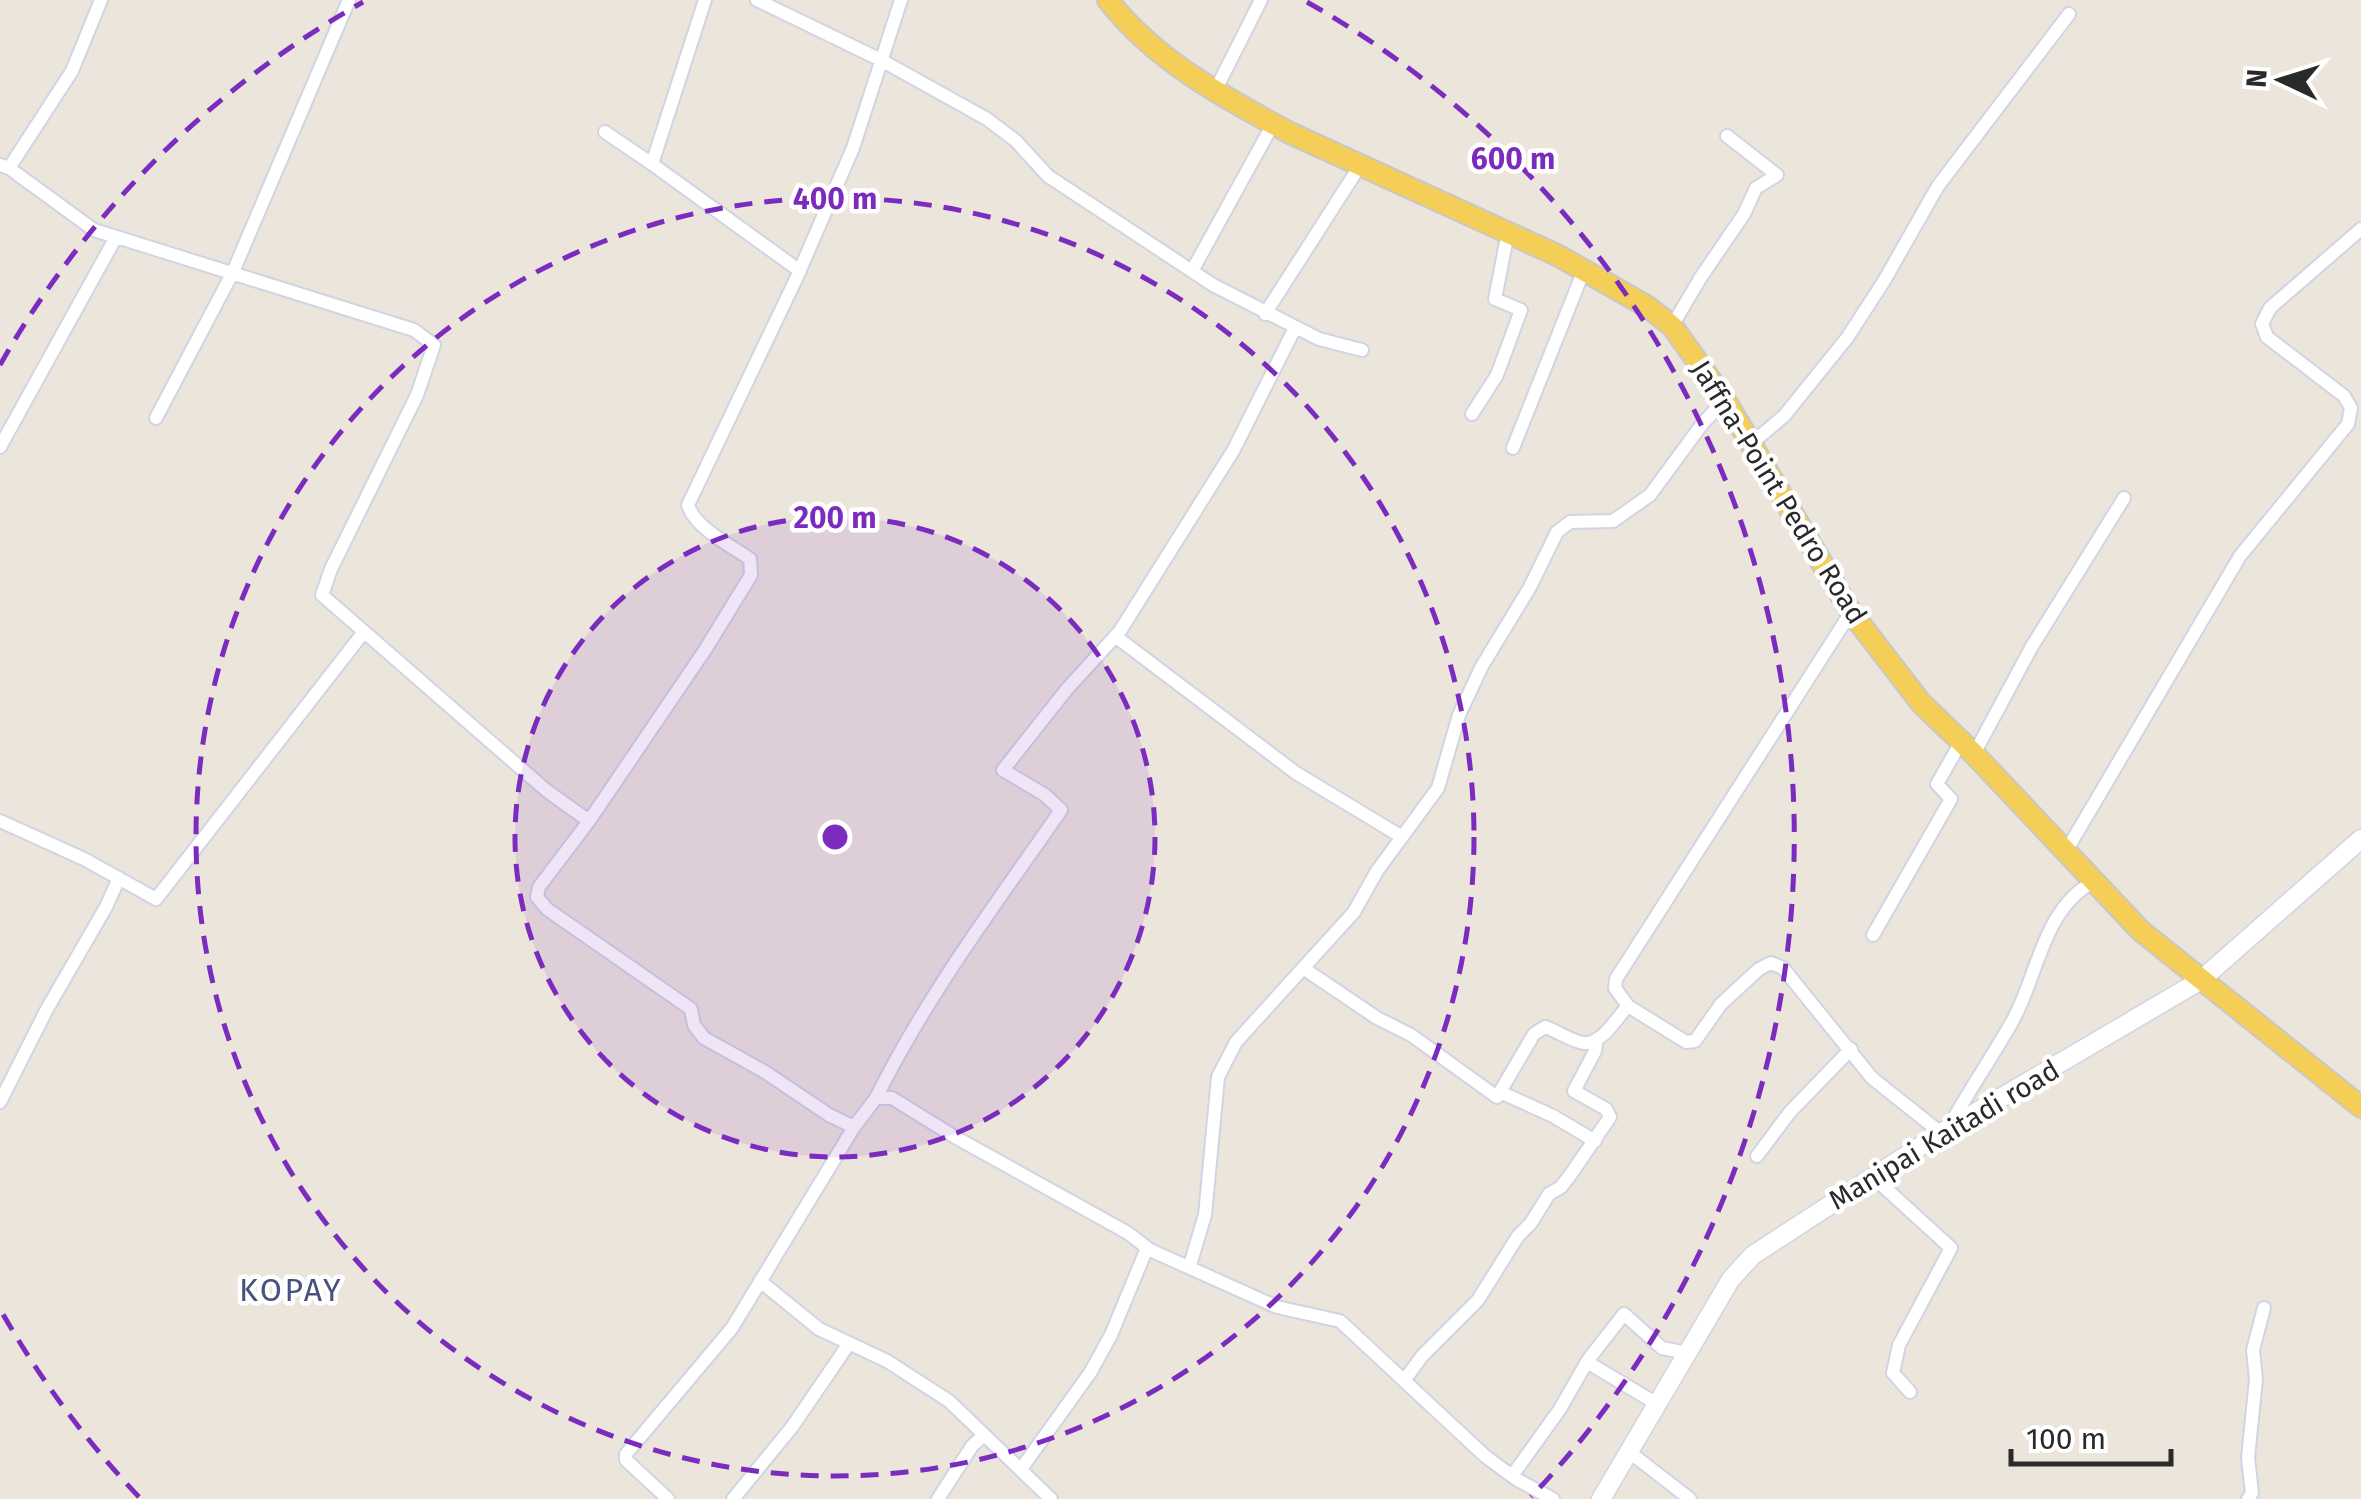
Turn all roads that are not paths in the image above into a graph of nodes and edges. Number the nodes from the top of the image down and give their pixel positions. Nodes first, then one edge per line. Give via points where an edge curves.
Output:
1 (101, 0) edge
2 (349, 0) edge
3 (705, 0) edge
4 (757, 0) edge
5 (901, 0) edge
6 (1108, 0) edge
7 (1261, 0) edge
8 (2069, 14) dead end
9 (880, 60) junction
10 (1216, 90) junction
11 (1273, 124) junction
12 (605, 132) dead end
13 (1727, 136) dead end
14 (652, 164) junction
15 (1362, 164) junction
16 (5, 167) edge
17 (2361, 229) edge
18 (1508, 232) junction
19 (116, 237) junction
20 (1584, 270) junction
21 (800, 271) junction
22 (1192, 271) junction
23 (233, 272) junction
24 (1264, 314) junction
25 (1672, 326) junction
26 (1296, 328) junction
27 (1362, 350) dead end
28 (1726, 400) junction
29 (1472, 414) dead end
30 (156, 418) dead end
31 (1752, 443) junction
32 (0, 447) edge
33 (1513, 448) dead end
34 (2124, 498) dead end
35 (1852, 612) junction
36 (362, 633) junction
37 (1116, 636) junction
38 (1967, 748) junction
39 (0, 821) edge
40 (589, 821) junction
41 (1402, 836) junction
42 (2361, 838) edge
43 (2065, 853) junction
44 (118, 878) junction
45 (2093, 882) junction
46 (1873, 935) dead end
47 (1303, 968) junction
48 (2201, 980) junction
49 (1628, 1006) junction
50 (1597, 1039) junction
51 (1851, 1048) junction
52 (1500, 1092) junction
53 (876, 1098) junction
54 (0, 1102) edge
55 (2361, 1107) edge
56 (854, 1127) junction
57 (1944, 1131) junction
58 (1595, 1142) junction
59 (1757, 1156) dead end
60 (1872, 1176) junction
61 (1147, 1248) junction
62 (1190, 1265) junction
63 (760, 1281) junction
64 (2264, 1308) dead end
65 (848, 1345) junction
66 (1686, 1354) junction
67 (1587, 1362) junction
68 (1404, 1380) junction
69 (1910, 1392) dead end
70 (1656, 1404) junction
71 (984, 1435) junction
72 (1628, 1451) junction
73 (1021, 1469) junction
74 (1512, 1476) junction
75 (668, 1499) edge
76 (733, 1499) edge
77 (938, 1499) edge
78 (1051, 1499) edge
79 (1553, 1499) edge
80 (1600, 1499) edge
81 (1690, 1499) edge
82 (2248, 1499) edge

1 - 16 street via 72,71
2 - 23 street
3 - 14 street
4 - 9 street
5 - 9 street
6 - 10 main road, Jaffna-Point Pedro Road via 1157,51
7 - 10 street
8 - 31 street via 1938,186 1847,338 1784,416
9 - 21 street via 853,148
9 - 22 street via 987,119 1048,176
10 - 11 main road, Jaffna-Point Pedro Road
11 - 15 main road, Jaffna-Point Pedro Road
11 - 22 street
12 - 14 street
13 - 25 street via 1777,175 1756,188
14 - 21 street
15 - 18 main road, Jaffna-Point Pedro Road
15 - 24 street
16 - 19 street via 94,230
17 - 43 street via 2270,308 2262,324 2268,337 2344,396 2351,408 2348,424 2240,556
18 - 20 main road, Jaffna-Point Pedro Road
18 - 29 street via 1495,300 1522,310 1497,375
19 - 23 street
19 - 32 street
20 - 25 main road, Jaffna-Point Pedro Road
20 - 33 street
21 - 40 street via 688,505 750,558 751,575
22 - 24 street
23 - 30 street
23 - 36 street via 414,330 434,344 417,395 322,595
24 - 26 street
25 - 28 main road, Jaffna-Point Pedro Road
26 - 27 street
26 - 37 street via 1233,450
28 - 31 main road, Jaffna-Point Pedro Road
28 - 41 street via 1650,495 1613,521 1570,522 1557,532 1459,715 1438,788
31 - 35 main road, Jaffna-Point Pedro Road
34 - 38 street
35 - 38 main road, Jaffna-Point Pedro Road via 1920,703
35 - 49 street via 1616,979
36 - 40 street
36 - 44 street via 156,899
37 - 41 street via 1296,773
37 - 53 street via 1003,770 1060,810 940,985
38 - 43 main road, Jaffna-Point Pedro Road
38 - 46 street via 1937,784 1951,799
39 - 44 street
40 - 56 street via 539,886 537,897 547,909 690,1008 704,1038
41 - 47 street via 1354,912
42 - 48 main road, Manipai Kaitadi road
43 - 45 main road, Jaffna-Point Pedro Road
44 - 54 street
45 - 48 main road, Jaffna-Point Pedro Road
45 - 57 street via 2049,932 2015,1017
47 - 52 street via 1497,1097
47 - 62 street via 1236,1042 1218,1077 1204,1215
48 - 55 main road, Jaffna-Point Pedro Road
48 - 57 main road, Manipai Kaitadi road
49 - 50 street
49 - 51 street via 1686,1042 1695,1041 1721,1004 1771,963 1783,968
50 - 52 street via 1583,1043 1545,1028 1534,1034
50 - 58 street via 1574,1090 1610,1117
51 - 57 street via 1872,1078
51 - 59 street
52 - 58 street
53 - 56 street
53 - 61 street via 892,1098
56 - 63 street
57 - 60 main road, Manipai Kaitadi road
58 - 68 street via 1542,1204 1478,1300
60 - 66 main road, Manipai Kaitadi road via 1753,1255
60 - 69 street via 1951,1248 1899,1345 1892,1373
61 - 62 street
61 - 73 street via 1090,1373
62 - 68 street via 1277,1307 1340,1322
63 - 65 street
63 - 75 street via 732,1328 626,1454
64 - 82 street via 2253,1350
65 - 71 street via 888,1361 949,1401
65 - 76 street
66 - 67 street via 1662,1348 1624,1314
66 - 70 main road, Manipai Kaitadi road
67 - 70 street
67 - 74 street
68 - 74 street
70 - 72 main road, Manipai Kaitadi road
71 - 73 street
71 - 77 street
72 - 80 main road, Manipai Kaitadi road
72 - 81 street
73 - 78 street
74 - 79 street

